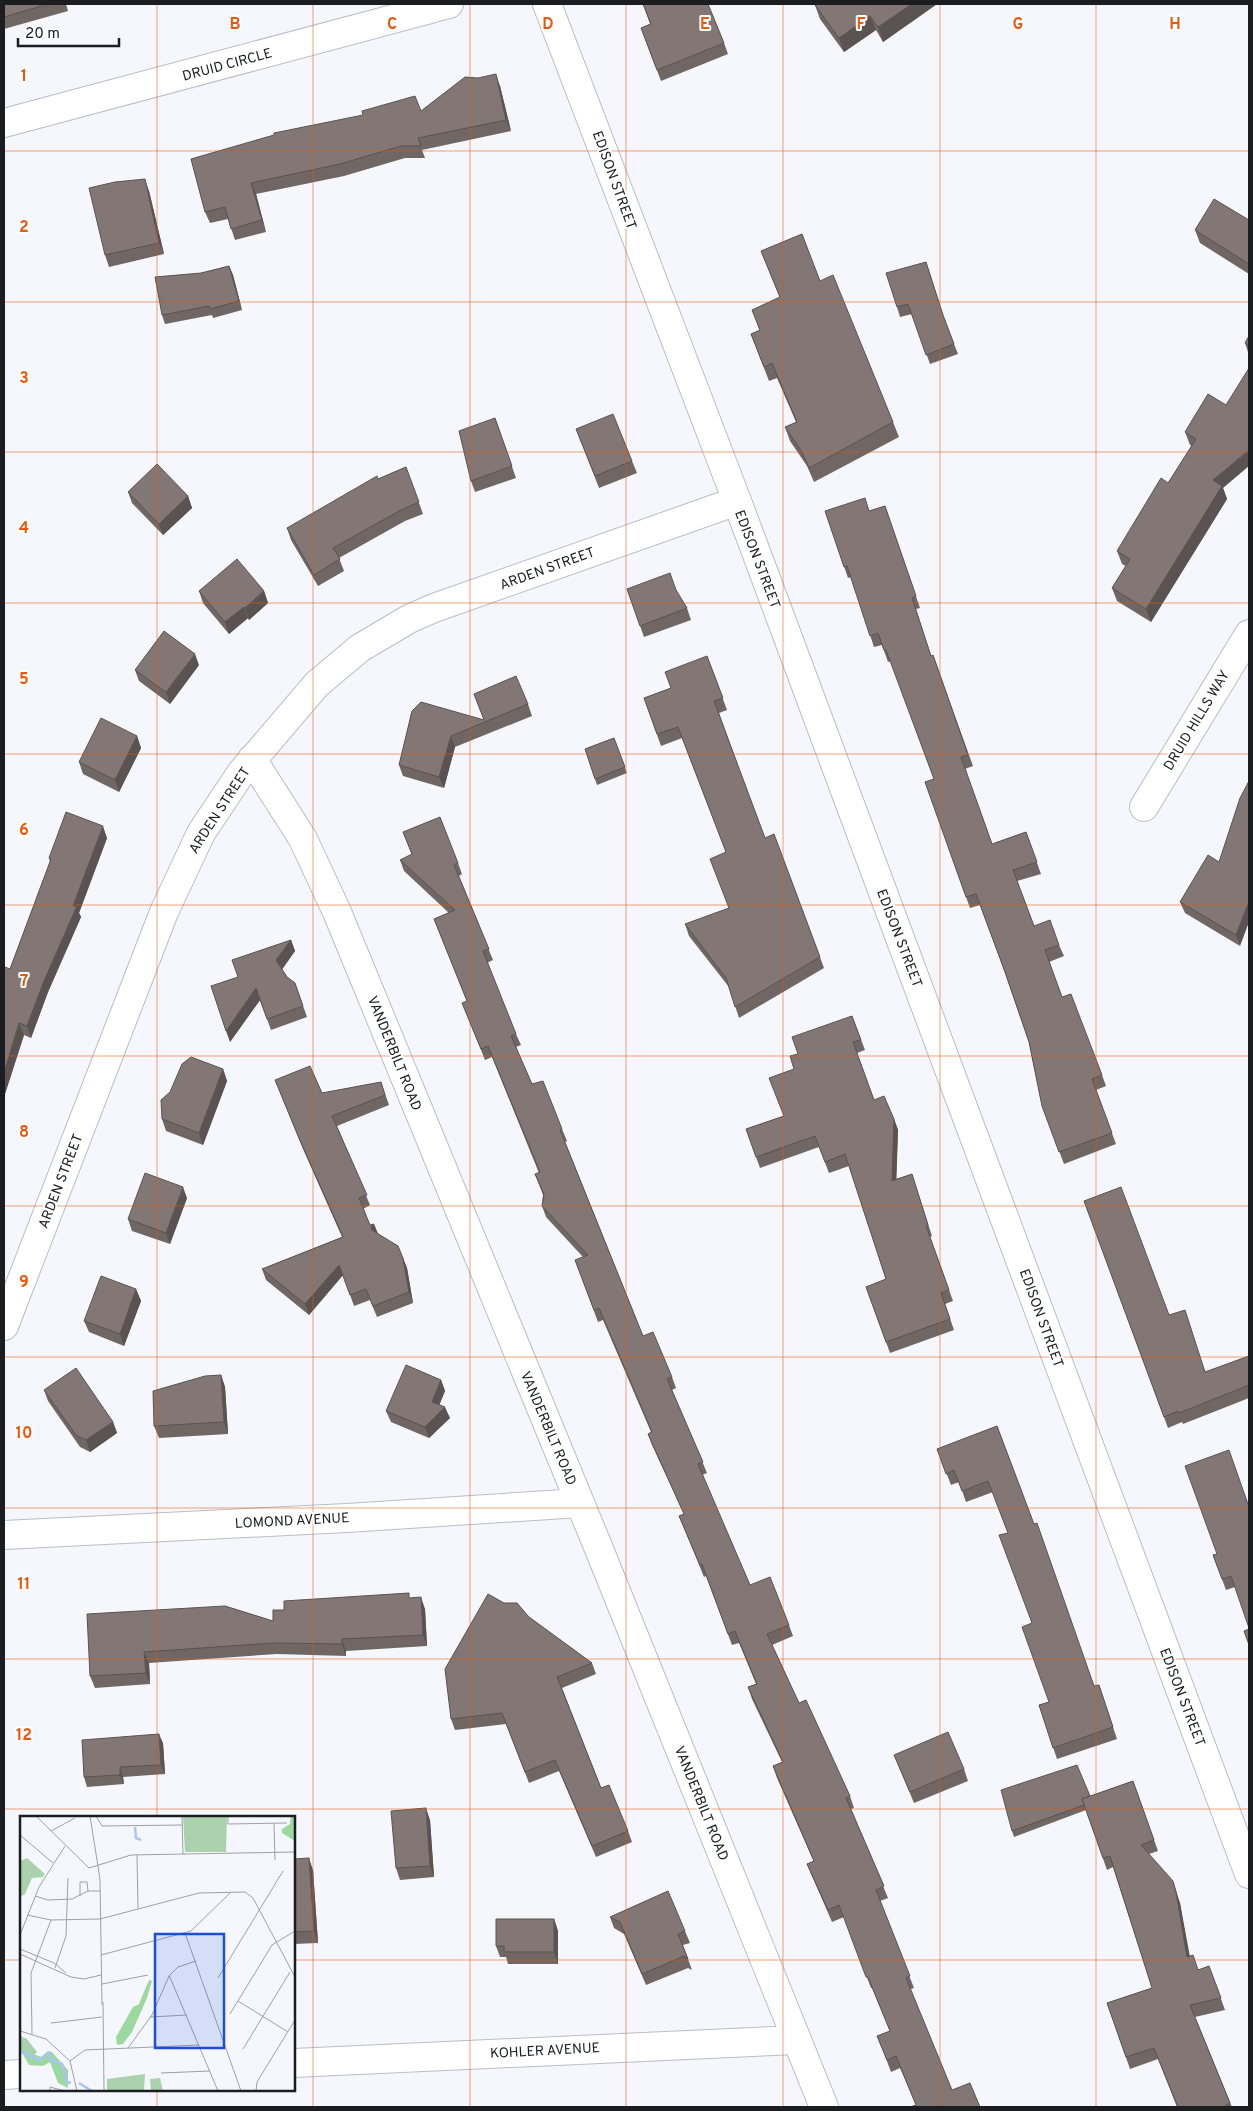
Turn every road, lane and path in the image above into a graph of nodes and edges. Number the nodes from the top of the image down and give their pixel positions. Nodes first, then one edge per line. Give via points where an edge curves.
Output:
1 (450, 4) edge
2 (547, 4) edge
3 (4, 123) edge
4 (736, 501) junction
5 (1249, 634) edge
6 (252, 758) junction
7 (1144, 807) dead end
8 (4, 1326) edge
9 (580, 1503) junction
10 (4, 1535) edge
11 (1249, 1874) edge
12 (796, 2040) junction
13 (295, 2063) edge
14 (20, 2074) edge
15 (4, 2075) edge
16 (824, 2107) edge

1 - 3 street, DRUID CIRCLE
2 - 4 street, EDISON STREET
4 - 6 street, ARDEN STREET via 409,619 360,648 316,684
4 - 11 street, EDISON STREET
5 - 7 street, DRUID HILLS WAY
6 - 8 street, ARDEN STREET via 201,833 170,896
6 - 9 street, VANDERBILT ROAD via 303,839 337,912
9 - 10 street, LOMOND AVENUE
9 - 12 street, VANDERBILT ROAD
12 - 13 street, KOHLER AVENUE
12 - 16 street, VANDERBILT ROAD
14 - 15 street

